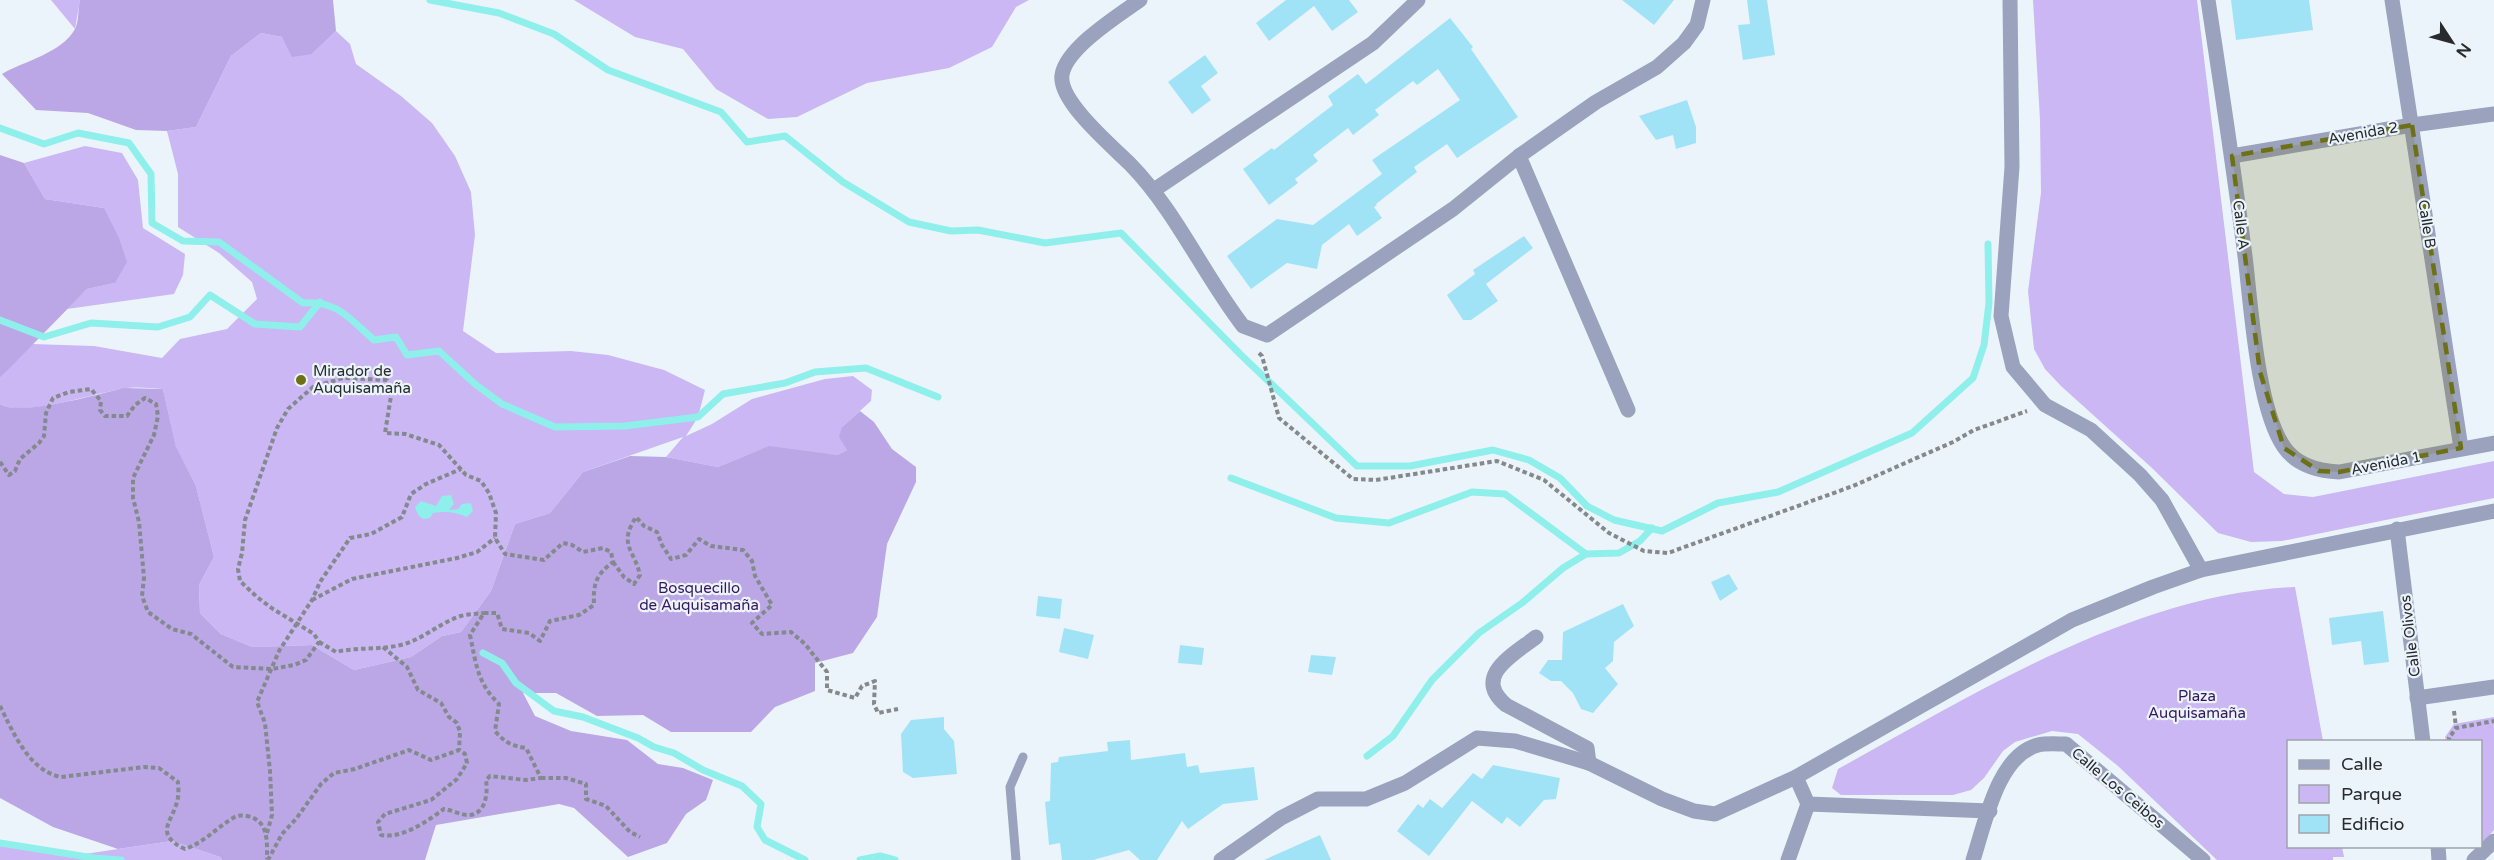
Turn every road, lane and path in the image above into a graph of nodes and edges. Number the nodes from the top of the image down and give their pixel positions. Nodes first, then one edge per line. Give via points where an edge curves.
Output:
1 (1140, 0) edge
2 (1418, 0) edge
3 (1704, 0) edge
4 (2010, 0) edge
5 (2208, 0) edge
6 (2392, 0) edge
7 (2494, 114) edge
8 (2412, 125) junction
9 (1519, 156) junction
10 (2232, 156) junction
11 (1154, 190) junction
12 (1255, 350) dead end
13 (2045, 405) junction
14 (1628, 410) dead end
15 (2494, 443) edge
16 (2284, 448) joint
17 (2460, 448) junction
18 (0, 462) edge
19 (461, 469) junction
20 (2494, 511) edge
21 (2397, 530) junction
22 (495, 538) junction
23 (613, 562) junction
24 (2201, 570) junction
25 (312, 600) junction
26 (484, 614) junction
27 (297, 623) junction
28 (1536, 637) dead end
29 (319, 642) junction
30 (382, 646) junction
31 (272, 669) junction
32 (2494, 687) edge
33 (2417, 698) junction
34 (0, 705) edge
35 (898, 709) dead end
36 (2494, 721) edge
37 (2423, 740) edge
38 (2450, 740) edge
39 (459, 750) junction
40 (1023, 757) dead end
41 (1589, 763) junction
42 (1796, 777) junction
43 (541, 778) junction
44 (1808, 804) junction
45 (1989, 811) junction
46 (267, 833) junction
47 (640, 837) dead end
48 (2494, 841) edge
49 (268, 860) edge
50 (1016, 860) edge
51 (1221, 860) edge
52 (1788, 860) edge
53 (1973, 860) edge
54 (2203, 860) edge
55 (2474, 860) edge

1 - 11 street via 1070,56 1062,76 1077,110
2 - 11 street via 1373,43
3 - 9 street via 1697,25 1684,43 1657,66 1596,102
4 - 13 street via 2012,167 2001,316 2013,366
5 - 10 street, Calle A
6 - 8 street, Calle B
7 - 8 street, Avenida 2
8 - 10 street, Avenida 2
8 - 17 street, Calle B
9 - 11 street via 1453,209 1267,335 1243,326 1230,310
9 - 14 street
10 - 16 street, Calle A via 2260,372 2272,421
12 - 13 path via 1262,356 1279,418 1353,479 1376,480 1497,460 1544,480 1609,533 1644,551 1668,553 1853,486 1974,430
13 - 24 street via 2091,430 2140,475 2162,500
15 - 17 street, Avenida 1
16 - 17 street, Avenida 1 via 2304,465 2339,472
18 - 31 path via 9,475 15,471 21,459 44,436 46,413 53,398 69,392 91,389 105,416 127,416 145,398 156,404 154,435 133,478 144,578 142,596 148,612 172,629 191,634 233,667
19 - 22 path via 481,481 489,493 496,513
19 - 25 path via 411,494 402,517 371,534 350,538
19 - 27 path via 439,445 405,434 385,433 391,396 387,380 343,378 313,387 288,409 277,428 245,520 238,569 240,581 249,590
20 - 21 street
21 - 24 street
21 - 33 street, Calle Olivos
22 - 23 path via 505,554 544,560 562,543 583,552 603,548 611,552
22 - 25 path via 477,552 352,579
23 - 26 path via 598,574 594,605 579,615 550,621 540,641 529,633 502,629 497,613
23 - 35 path via 634,584 640,575 629,553 628,530 636,517 657,532 671,559 686,555 699,539 711,546 743,550 753,561 755,576 772,605 752,623 762,634 791,632 805,644 827,672 827,690 855,698 862,686 875,681 874,704 878,713
24 - 42 street via 2072,620
25 - 27 path
26 - 30 path via 462,615 413,641
26 - 43 path via 470,635 479,678 499,704 495,731 513,747 526,748
27 - 29 path
27 - 31 path
28 - 41 street via 1506,661 1493,676 1492,687 1506,705 1587,748
29 - 30 path via 336,652
29 - 31 path via 306,660
30 - 39 path via 407,667 418,690 441,703 457,723
31 - 46 path via 257,702 265,723 270,771 272,815
32 - 33 street
33 - 37 street, Calle Olivos
34 - 46 path via 28,754 48,775 61,777 144,767 170,774 178,782 178,797 166,831 169,838 185,849 208,838 236,816 254,818
36 - 38 path via 2456,728
39 - 43 path via 465,754 467,763 457,779 431,800 385,814 378,822 381,835 389,836 422,824 444,809 468,815 478,812 485,802 486,780 490,776
39 - 49 path via 431,760 409,750 334,773 282,834
40 - 50 lane via 1010,787
41 - 42 street via 1662,799 1715,814
41 - 51 street via 1515,741 1477,738 1405,783 1366,798 1318,799 1281,818
42 - 44 street
43 - 47 path via 566,778 586,784 586,799 606,806 630,832
44 - 45 street
44 - 52 street
45 - 53 street, Calle Los Ceibos
45 - 54 street, Calle Los Ceibos via 2001,777 2017,755 2038,745 2066,744
46 - 49 path
48 - 55 street

